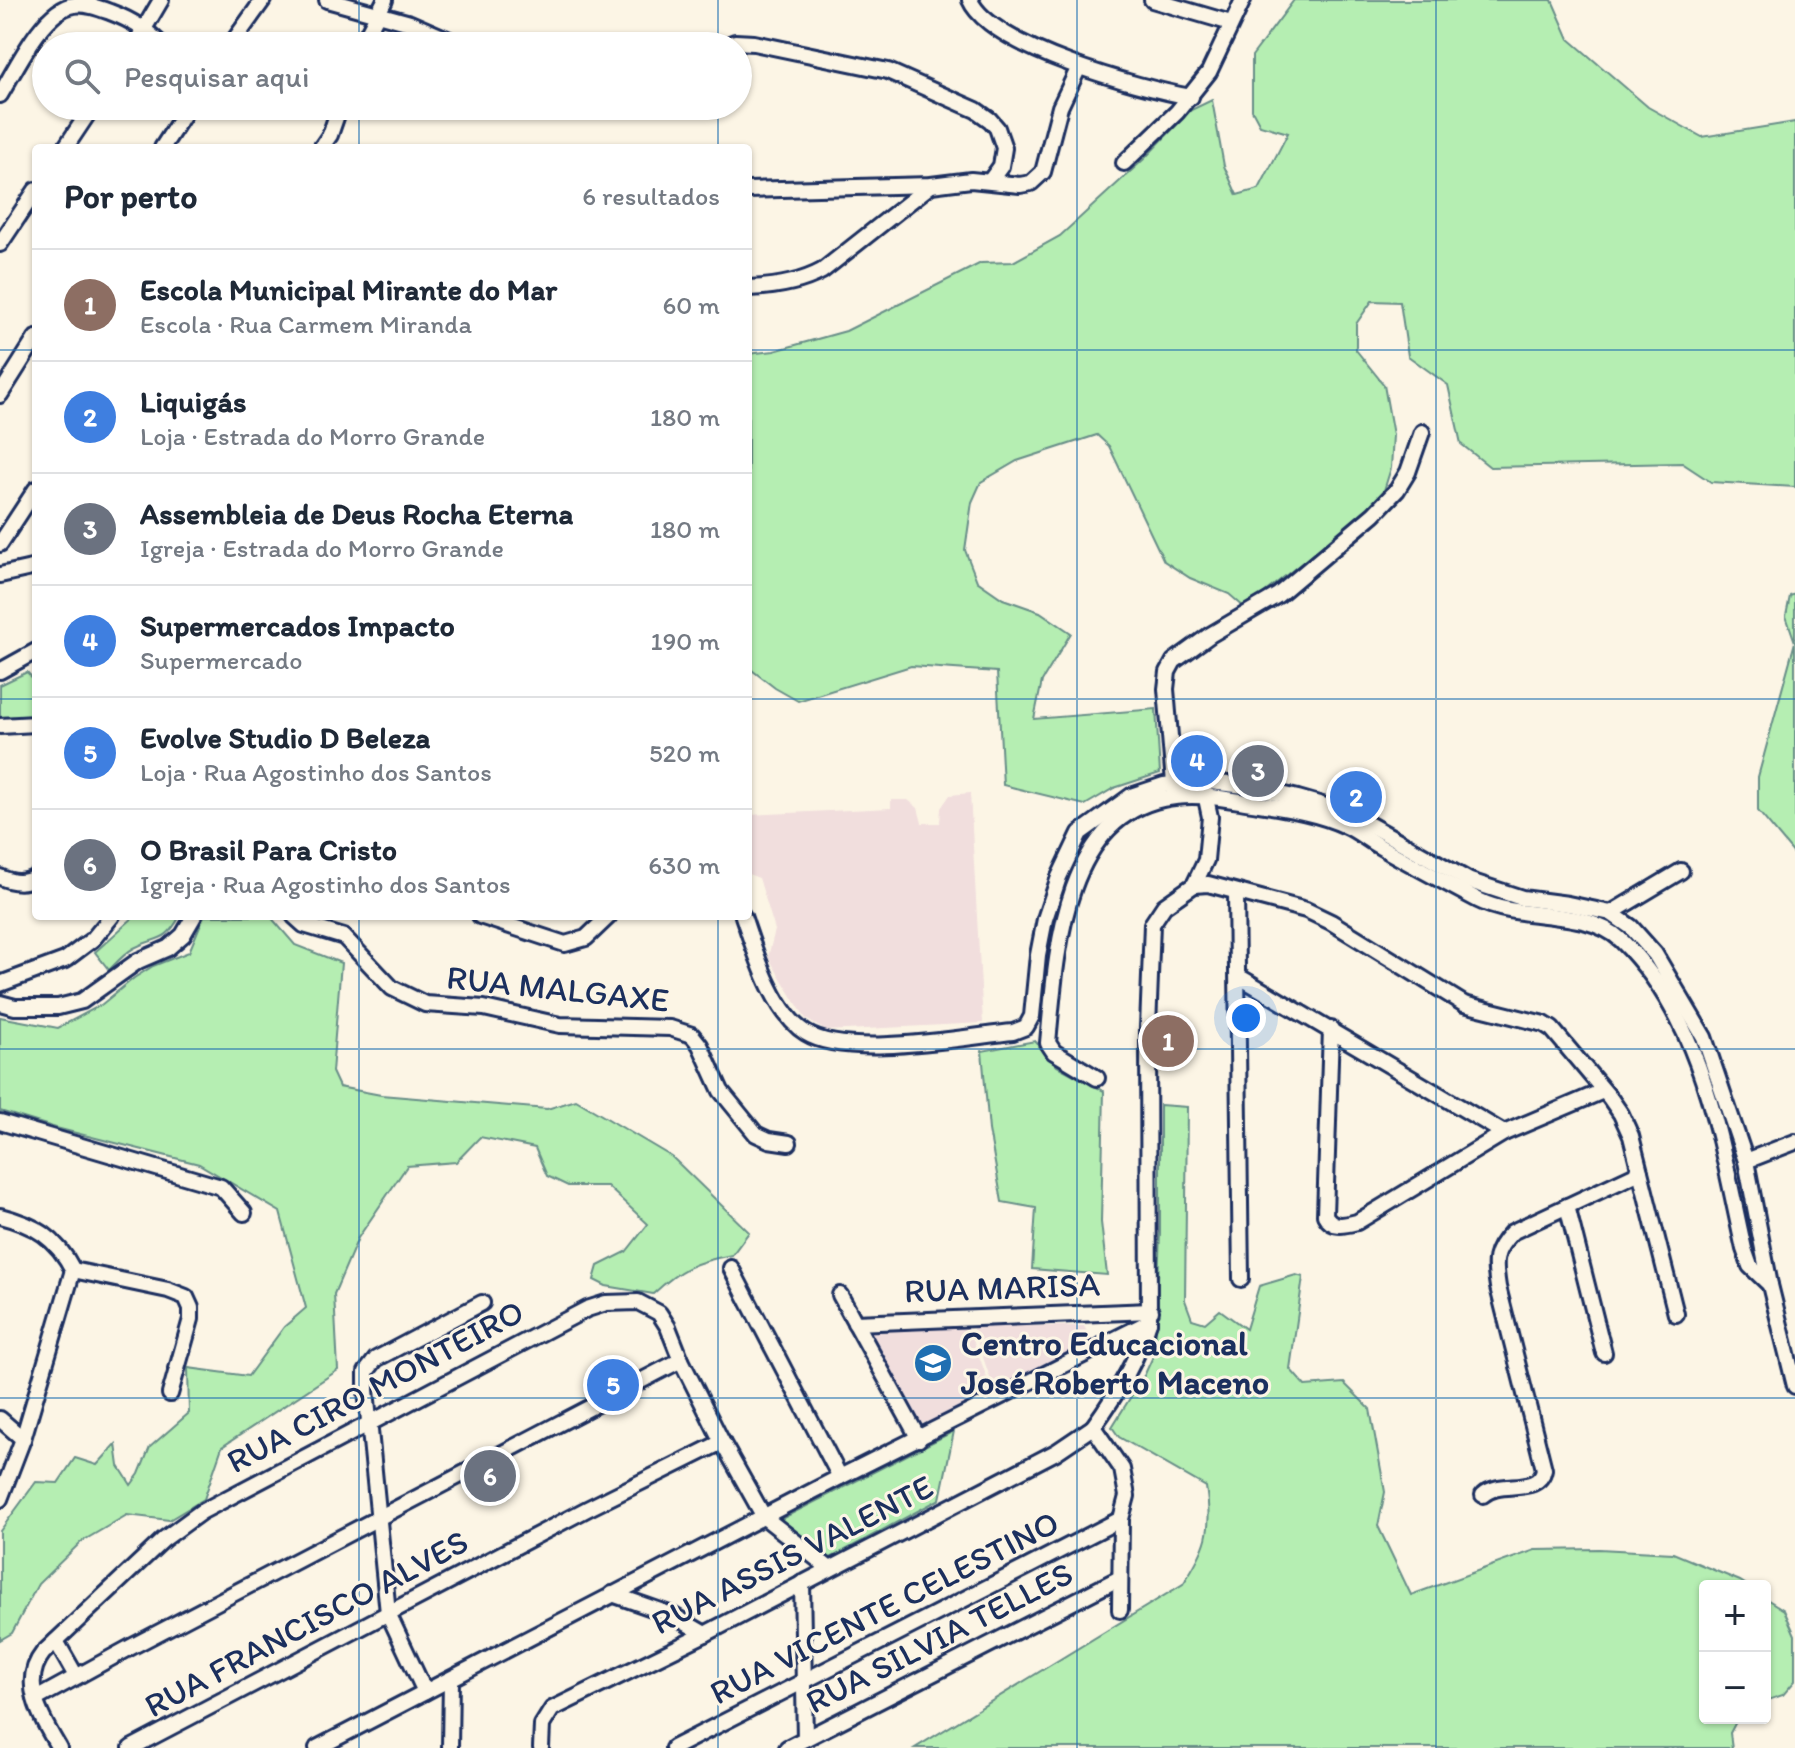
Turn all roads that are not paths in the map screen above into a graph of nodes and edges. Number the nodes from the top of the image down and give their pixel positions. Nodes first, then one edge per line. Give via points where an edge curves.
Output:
1 (161, 0) edge
2 (263, 0) edge
3 (327, 0) edge
4 (970, 0) edge
5 (1152, 0) edge
6 (1243, 0) edge
7 (381, 6) edge
8 (1231, 23) junction
9 (144, 31) joint
10 (40, 32) edge
11 (240, 32) edge
12 (368, 32) edge
13 (431, 32) edge
14 (32, 42) edge
15 (752, 43) edge
16 (1079, 67) junction
17 (0, 95) edge
18 (1191, 97) junction
19 (84, 120) edge
20 (180, 120) edge
21 (335, 120) edge
22 (68, 144) edge
23 (165, 144) edge
24 (324, 144) edge
25 (1124, 163) dead end
26 (990, 181) junction
27 (931, 185) junction
28 (752, 190) edge
29 (32, 201) edge
30 (0, 244) edge
31 (752, 288) edge
32 (32, 344) edge
33 (0, 395) edge
34 (1422, 432) dead end
35 (32, 495) edge
36 (0, 544) edge
37 (32, 568) edge
38 (0, 575) edge
39 (32, 653) edge
40 (0, 671) edge
41 (32, 724) edge
42 (0, 726) edge
43 (1174, 783) junction
44 (1204, 788) junction
45 (1681, 871) dead end
46 (0, 877) edge
47 (1059, 877) junction
48 (32, 878) edge
49 (1075, 882) junction
50 (1194, 885) junction
51 (1236, 892) junction
52 (1611, 913) junction
53 (109, 920) edge
54 (192, 920) edge
55 (298, 920) edge
56 (492, 920) edge
57 (605, 920) edge
58 (744, 920) edge
59 (1238, 976) junction
60 (0, 984) edge
61 (0, 1003) edge
62 (1331, 1029) junction
63 (1097, 1078) dead end
64 (1603, 1091) junction
65 (0, 1122) edge
66 (1504, 1133) junction
67 (789, 1143) dead end
68 (1794, 1146) edge
69 (1746, 1161) junction
70 (1640, 1172) junction
71 (1567, 1206) junction
72 (244, 1213) dead end
73 (0, 1216) edge
74 (731, 1268) dead end
75 (73, 1270) junction
76 (1241, 1279) dead end
77 (1770, 1285) junction
78 (840, 1295) dead end
79 (482, 1303) dead end
80 (1676, 1314) dead end
81 (1150, 1317) junction
82 (855, 1323) junction
83 (1604, 1353) dead end
84 (681, 1360) junction
85 (1795, 1386) edge
86 (170, 1394) dead end
87 (0, 1419) edge
88 (368, 1425) junction
89 (1093, 1427) junction
90 (23, 1439) junction
91 (919, 1439) junction
92 (722, 1442) junction
93 (840, 1477) junction
94 (1483, 1495) dead end
95 (0, 1499) edge
96 (377, 1517) junction
97 (764, 1517) junction
98 (1121, 1519) junction
99 (830, 1569) junction
100 (1118, 1579) junction
101 (802, 1583) junction
102 (612, 1594) junction
103 (1120, 1610) dead end
104 (388, 1613) junction
105 (705, 1634) junction
106 (56, 1641) junction
107 (76, 1676) junction
108 (451, 1680) junction
109 (803, 1683) junction
110 (425, 1692) junction
111 (36, 1699) junction
112 (355, 1728) junction
113 (805, 1739) junction
114 (59, 1748) edge
115 (131, 1748) edge
116 (317, 1748) edge
117 (346, 1748) edge
118 (450, 1748) edge
119 (541, 1748) edge
120 (673, 1748) edge
121 (787, 1748) edge

1 - 9 street
2 - 11 street
3 - 7 street
4 - 16 street via 994,28
5 - 8 street
6 - 8 street
7 - 12 street
7 - 13 street
8 - 18 street
9 - 10 street via 119,15 71,5
14 - 17 street
15 - 26 street via 888,71 976,110 997,128 1004,148 1001,166
16 - 18 street
16 - 26 street via 1054,125 1043,172 1020,185
18 - 25 street
19 - 22 street
20 - 23 street
21 - 24 street
26 - 27 street
27 - 28 street
27 - 31 street via 822,271 793,283
29 - 30 street
32 - 33 street
34 - 43 street via 1408,472 1374,514 1278,595 1174,661 1166,689
35 - 36 street
37 - 38 street
39 - 40 street
41 - 42 street
43 - 44 street
43 - 47 street via 1131,796 1080,833
44 - 49 street via 1133,809 1110,824
44 - 50 street via 1210,838
44 - 52 street via 1259,789 1347,812 1470,881 1522,898
44 - 77 street via 1345,825 1482,902 1519,913 1587,921 1622,941 1680,1020 1711,1102 1744,1249 1750,1266
45 - 52 street
46 - 48 street via 10,882
47 - 49 street
47 - 58 street via 1038,955 1032,1016 1026,1027 1013,1032 856,1046 804,1033 782,1007
49 - 63 street via 1056,955 1048,1043
50 - 51 street
50 - 81 street via 1164,906 1152,924
51 - 59 street
51 - 64 street via 1306,910 1464,1004 1544,1024 1560,1036
52 - 69 street via 1655,954 1704,1037
53 - 60 street via 65,960
54 - 61 street via 168,948 138,961 82,1001 58,1007
55 - 67 street, RUA MALGAXE via 344,937 392,988 425,1004 484,1008 560,1025 670,1028 692,1035 721,1091 756,1134
56 - 57 street via 565,944 586,938
59 - 62 street
59 - 76 street
62 - 66 street
62 - 66 street via 1325,1215 1329,1222 1357,1222
64 - 66 street
64 - 70 street via 1621,1114
65 - 72 street via 221,1187
68 - 69 street
69 - 77 street
70 - 71 street
70 - 80 street
71 - 83 street
71 - 94 street via 1512,1232 1499,1246 1494,1264 1498,1287 1544,1469 1536,1484 1495,1488
73 - 75 street via 45,1234
74 - 93 street
75 - 86 street via 186,1297 191,1319
75 - 90 street
77 - 85 street
78 - 82 street
79 - 88 street via 376,1359 366,1372
81 - 82 street, RUA MARISA
81 - 89 street, RUA ASSIS VALENTE via 1117,1394
81 - 91 street
82 - 91 street
84 - 88 street, RUA CIRO MONTEIRO via 659,1313 638,1302 606,1303
84 - 92 street, RUA CIRO MONTEIRO
84 - 96 street
87 - 90 street
88 - 96 street
88 - 106 street, RUA CIRO MONTEIRO via 201,1512 164,1539
89 - 98 street via 1122,1469 1127,1496
89 - 99 street, RUA ASSIS VALENTE via 1056,1452
90 - 95 street
91 - 93 street
92 - 97 street, RUA CIRO MONTEIRO
92 - 104 street, RUA FRANCISCO ALVES
93 - 97 street
96 - 104 street
96 - 107 street
97 - 99 street
97 - 102 street
98 - 100 street
98 - 109 street, RUA VICENTE CELESTINO
99 - 101 street, RUA ASSIS VALENTE
100 - 103 street
100 - 113 street, RUA SILVIA TELLES
101 - 105 street, RUA ASSIS VALENTE
101 - 109 street
102 - 105 street via 672,1615
102 - 108 street
104 - 110 street
104 - 115 street, RUA FRANCISCO ALVES
105 - 119 street, RUA ASSIS VALENTE via 552,1709 542,1725
106 - 107 street
106 - 111 street, RUA CIRO MONTEIRO via 33,1668
107 - 111 street
108 - 110 street
108 - 118 street
109 - 113 street
109 - 120 street, RUA VICENTE CELESTINO
110 - 112 street
111 - 114 street, RUA CIRO MONTEIRO
112 - 116 street
112 - 117 street
113 - 121 street, RUA SILVIA TELLES

